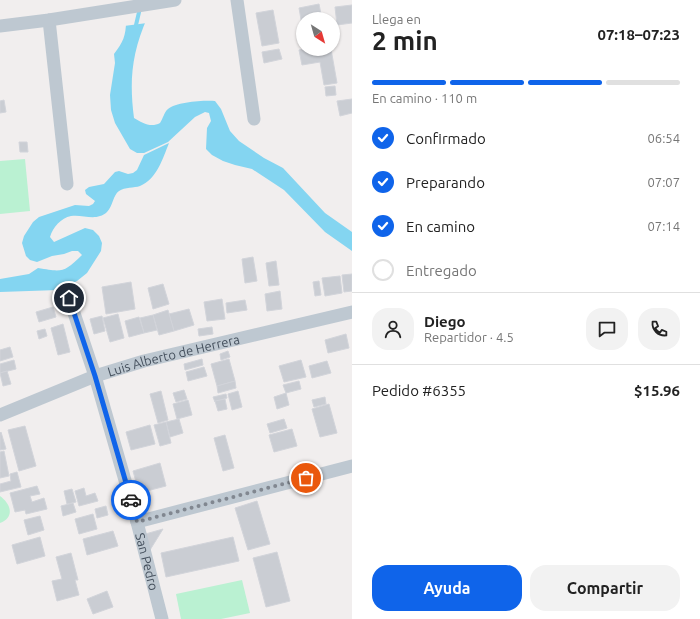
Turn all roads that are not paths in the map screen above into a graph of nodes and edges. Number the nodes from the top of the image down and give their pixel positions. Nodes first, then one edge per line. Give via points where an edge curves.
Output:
1 (175, 0) edge
2 (236, 0) edge
3 (49, 20) junction
4 (0, 26) edge
5 (254, 119) dead end
6 (67, 184) dead end
7 (69, 298) dead end
8 (352, 312) edge
9 (95, 376) junction
10 (0, 415) edge
11 (352, 466) edge
12 (137, 522) junction
13 (162, 619) edge

1 - 3 street
2 - 5 street
3 - 4 street
3 - 6 street
7 - 9 street, San Pedro
8 - 9 street, Luis Alberto de Herrera via 144,361
9 - 10 street, Luis Alberto de Herrera
9 - 12 street, San Pedro
11 - 12 street
12 - 13 street, San Pedro

